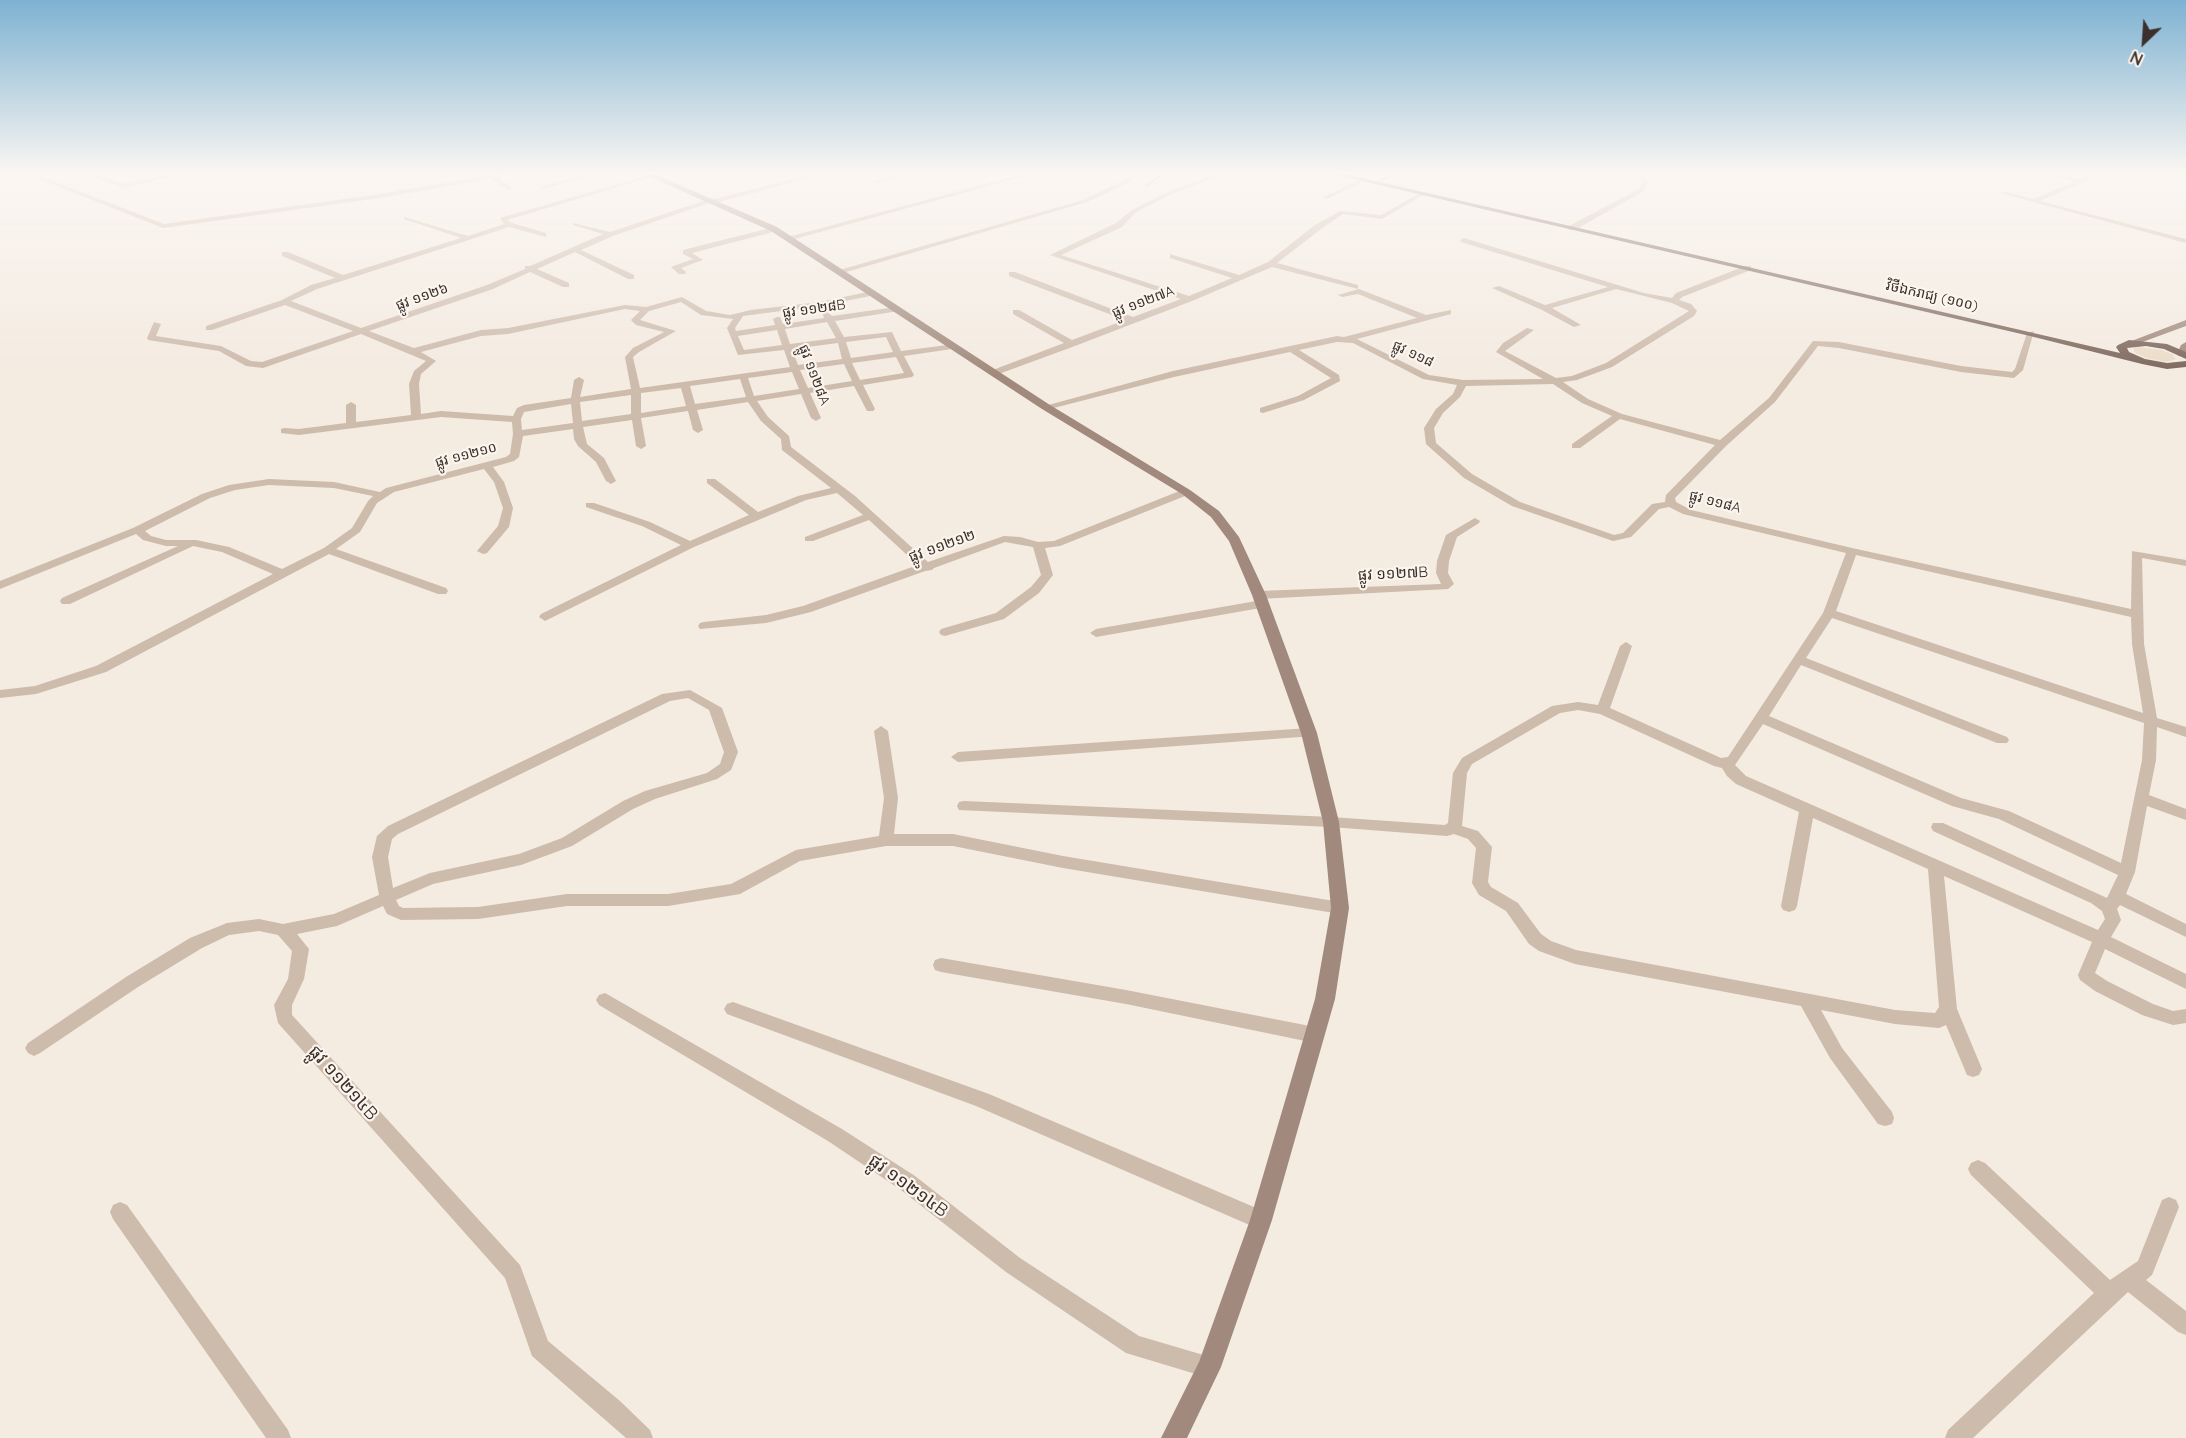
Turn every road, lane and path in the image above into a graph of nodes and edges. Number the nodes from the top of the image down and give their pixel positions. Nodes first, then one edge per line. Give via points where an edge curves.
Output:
1 (458, 241) edge
2 (593, 241) edge
3 (727, 241) edge
4 (793, 241) edge
5 (926, 241) edge
6 (1084, 241) edge
7 (1300, 241) edge
8 (1468, 241) edge
9 (1630, 241) edge
10 (574, 249) junction
11 (285, 254) dead end
12 (1173, 256) dead end
13 (1271, 264) junction
14 (831, 265) junction
15 (528, 268) junction
16 (1748, 268) junction
17 (682, 272) dead end
18 (1012, 274) dead end
19 (631, 277) dead end
20 (342, 278) junction
21 (1240, 278) junction
22 (566, 285) dead end
23 (1618, 286) junction
24 (1355, 287) dead end
25 (1496, 288) dead end
26 (872, 293) junction
27 (1342, 295) dead end
28 (1189, 299) junction
29 (1674, 301) junction
30 (285, 302) junction
31 (820, 304) junction
32 (1545, 308) junction
33 (646, 309) junction
34 (774, 309) junction
35 (896, 309) junction
36 (1016, 312) dead end
37 (1448, 312) dead end
38 (739, 316) junction
39 (1425, 318) junction
40 (1132, 320) junction
41 (831, 321) junction
42 (2186, 323) edge
43 (157, 324) dead end
44 (1577, 325) dead end
45 (780, 327) junction
46 (209, 328) dead end
47 (2173, 329) junction
48 (1530, 330) dead end
49 (362, 332) junction
50 (2031, 333) junction
51 (2186, 333) edge
52 (734, 334) junction
53 (1347, 339) junction
54 (841, 340) junction
55 (2131, 343) junction
56 (1072, 344) junction
57 (788, 346) junction
58 (952, 346) junction
59 (1292, 349) junction
60 (413, 351) junction
61 (2185, 352) edge
62 (899, 354) junction
63 (847, 361) junction
64 (2147, 362) junction
65 (2186, 364) edge
66 (795, 369) junction
67 (2186, 371) edge
68 (993, 373) junction
69 (742, 376) junction
70 (579, 380) dead end
71 (1555, 381) junction
72 (858, 382) junction
73 (1464, 383) junction
74 (685, 385) junction
75 (804, 391) junction
76 (636, 392) junction
77 (751, 399) junction
78 (575, 400) junction
79 (351, 405) dead end
80 (1046, 407) junction
81 (691, 408) junction
82 (870, 409) dead end
83 (1263, 410) dead end
84 (416, 416) junction
85 (636, 416) junction
86 (1619, 416) junction
87 (816, 417) dead end
88 (516, 419) junction
89 (351, 425) junction
90 (577, 425) junction
91 (698, 430) dead end
92 (284, 431) dead end
93 (518, 434) junction
94 (1722, 444) junction
95 (642, 446) dead end
96 (1576, 446) dead end
97 (486, 465) junction
98 (611, 481) dead end
99 (711, 481) dead end
100 (839, 489) junction
101 (1186, 492) junction
102 (381, 495) junction
103 (1671, 504) junction
104 (590, 506) dead end
105 (757, 516) junction
106 (869, 516) junction
107 (1475, 521) dead end
108 (136, 530) junction
109 (809, 539) dead end
110 (196, 543) junction
111 (690, 545) junction
112 (1038, 545) junction
113 (328, 550) junction
114 (483, 551) dead end
115 (1852, 551) junction
116 (2186, 563) edge
117 (928, 568) junction
118 (281, 573) junction
119 (0, 585) edge
120 (442, 591) dead end
121 (1261, 599) junction
122 (66, 601) dead end
123 (1829, 613) junction
124 (2136, 614) junction
125 (545, 617) dead end
126 (704, 626) dead end
127 (945, 632) dead end
128 (1096, 633) dead end
129 (1626, 646) dead end
130 (1799, 660) junction
131 (0, 694) edge
132 (1603, 710) junction
133 (1761, 718) junction
134 (2151, 721) junction
135 (881, 731) dead end
136 (2186, 732) edge
137 (1309, 734) junction
138 (2002, 740) dead end
139 (958, 757) dead end
140 (1727, 764) junction
141 (2142, 798) junction
142 (964, 806) dead end
143 (1807, 810) junction
144 (2186, 814) edge
145 (1331, 822) junction
146 (1938, 827) dead end
147 (1452, 828) junction
148 (886, 840) junction
149 (1935, 866) junction
150 (2127, 872) junction
151 (387, 898) junction
152 (2113, 902) junction
153 (1789, 906) dead end
154 (1340, 908) junction
155 (282, 930) junction
156 (2186, 932) edge
157 (2101, 939) junction
158 (941, 965) dead end
159 (2186, 982) edge
160 (605, 1000) dead end
161 (1806, 1000) junction
162 (733, 1009) dead end
163 (1948, 1009) junction
164 (2186, 1016) edge
165 (1315, 1035) junction
166 (34, 1048) dead end
167 (1973, 1069) dead end
168 (1885, 1118) dead end
169 (1978, 1169) dead end
170 (2169, 1207) dead end
171 (120, 1212) dead end
172 (1261, 1220) junction
173 (2128, 1280) junction
174 (2109, 1293) junction
175 (2186, 1324) edge
176 (1209, 1367) junction
177 (280, 1438) edge
178 (642, 1438) edge
179 (1174, 1438) edge
180 (1956, 1438) edge

1 - 20 street
2 - 10 street, ផ្លូវ ១១២៦
3 - 17 street via 686,252 700,260 675,267
4 - 14 main road
5 - 14 street
6 - 28 street via 1054,255
7 - 13 street, ផ្លូវ ១១២៧A
8 - 23 street
9 - 16 main road, វិថីឯករាជ្យ (១០០)
10 - 15 street, ផ្លូវ ១១២៦
10 - 19 street
11 - 20 street
12 - 21 street
13 - 21 street, ផ្លូវ ១១២៧A
13 - 24 street
14 - 26 main road
15 - 22 street
15 - 49 street, ផ្លូវ ១១២៦ via 489,287
16 - 29 street via 1679,295
16 - 50 main road, វិថីឯករាជ្យ (១០០)
18 - 40 street
20 - 30 street via 314,286
21 - 28 street, ផ្លូវ ១១២៧A
23 - 29 street
23 - 32 street
25 - 32 street
26 - 31 street
26 - 35 main road
27 - 39 street via 1359,291
28 - 40 street, ផ្លូវ ១១២៧A
29 - 71 street, ផ្លូវ ១១៨ via 1693,311 1609,365
30 - 46 street
30 - 49 street
31 - 34 street
31 - 41 street
32 - 44 street
33 - 38 street via 682,299 712,315
33 - 60 street via 625,307 481,333
33 - 76 street via 635,320 672,331 630,355
34 - 38 street
34 - 45 street, ផ្លូវ ១១២៨A
35 - 41 street, ផ្លូវ ១១២៨B
35 - 58 main road
36 - 56 street
37 - 39 street
38 - 52 street via 732,325
39 - 53 street
40 - 56 street, ផ្លូវ ១១២៧A
41 - 45 street, ផ្លូវ ១១២៨B
41 - 54 street
42 - 47 main road
43 - 49 street, ផ្លូវ ១១២៦ via 151,338 221,349 256,365
45 - 52 street, ផ្លូវ ១១២៨B
45 - 57 street, ផ្លូវ ១១២៨A
47 - 51 main road
47 - 55 main road
48 - 71 street via 1500,352
49 - 60 street
50 - 55 main road
50 - 64 main road
50 - 94 street, ផ្លូវ ១១៨A via 2014,375 1816,343 1772,400
52 - 57 street via 741,353
53 - 59 street
53 - 73 street, ផ្លូវ ១១៨ via 1426,376
54 - 57 street
54 - 62 street via 888,334
54 - 63 street
55 - 61 main road
55 - 64 main road via 2121,347 2123,351
56 - 68 street, ផ្លូវ ១១២៧A
57 - 66 street, ផ្លូវ ១១២៨A
58 - 62 street
58 - 68 main road
59 - 80 street
59 - 83 street via 1336,377 1335,381 1301,398
60 - 84 street via 432,361 417,373
62 - 63 street
62 - 72 street via 909,375
63 - 66 street
63 - 72 street
64 - 65 main road
64 - 67 main road
66 - 69 street
66 - 75 street, ផ្លូវ ១១២៨A
68 - 80 main road
69 - 74 street
69 - 77 street
70 - 78 street
71 - 73 street, ផ្លូវ ១១៨
71 - 86 street via 1585,401
72 - 75 street
72 - 82 street
73 - 103 street via 1439,411 1430,428 1431,444 1468,476 1516,504 1620,538 1656,506
74 - 76 street
74 - 81 street
75 - 77 street
75 - 87 street, ផ្លូវ ១១២៨A
76 - 78 street
76 - 85 street
77 - 81 street
77 - 100 street via 764,419 786,438 786,448
78 - 88 street via 527,407 520,410
78 - 90 street
79 - 89 street
80 - 101 main road
81 - 85 street
81 - 91 street
84 - 88 street
84 - 89 street
85 - 90 street
85 - 95 street
86 - 94 street
86 - 96 street
88 - 93 street, ផ្លូវ ១១២១០
89 - 92 street
90 - 93 street
90 - 98 street via 583,446 600,460
93 - 97 street, ផ្លូវ ១១២១០ via 515,455
94 - 103 street, ផ្លូវ ១១៨A via 1670,497
97 - 102 street, ផ្លូវ ១១២១០
97 - 114 street via 499,482 508,508 503,527
99 - 105 street
100 - 105 street via 802,498
100 - 106 street
101 - 112 street, ផ្លូវ ១១២១២ via 1056,544
101 - 121 main road via 1215,514 1235,540
102 - 108 street via 334,485 269,482 233,487
102 - 113 street via 373,501 356,530
103 - 115 street, ផ្លូវ ១១៨A via 1687,512
104 - 111 street via 646,524
105 - 111 street
106 - 109 street
106 - 117 street
107 - 121 street, ផ្លូវ ១១២៧B via 1452,535 1443,561 1442,573 1448,584 1444,587
108 - 110 street via 166,543
108 - 119 street
110 - 118 street via 225,549
110 - 122 street
111 - 125 street
112 - 117 street, ផ្លូវ ១១២១២ via 1004,539
112 - 127 street via 1047,575 1035,590 1000,616
113 - 118 street
113 - 120 street
115 - 123 street
115 - 124 street, ផ្លូវ ១១៨A
116 - 124 street via 2136,553
117 - 126 street, ផ្លូវ ១១២១២ via 807,609 766,619
118 - 131 street via 101,669 36,690
121 - 128 street
121 - 137 main road
123 - 130 street
123 - 134 street
124 - 134 street
129 - 132 street
130 - 133 street
130 - 138 street
132 - 140 street
132 - 147 street via 1578,706 1557,709 1467,761 1460,773
133 - 140 street
133 - 150 street via 1957,801 2004,815
134 - 136 street
134 - 141 street
135 - 148 street via 891,798
137 - 139 street
137 - 145 main road
140 - 143 street via 1741,780
141 - 144 street
141 - 150 street
142 - 145 street
143 - 149 street
143 - 153 street
145 - 147 street via 1447,831
145 - 154 main road
146 - 152 street via 2097,899
147 - 161 street via 1473,835 1484,847 1480,883 1485,891 1512,908 1545,946 1575,957
148 - 151 street via 796,856 734,890 668,900 567,900 478,913 401,914 393,910
148 - 154 street via 953,840
149 - 157 street
149 - 163 street
150 - 152 street
151 - 151 street via 380,857 383,841 393,830 667,698 690,694 715,708 731,752 726,767 712,776 628,805 567,843 510,862 430,879
151 - 155 street via 337,920
152 - 156 street
152 - 157 street via 2113,920
154 - 165 main road
155 - 166 street via 259,926 227,929 196,943
155 - 178 street, ផ្លូវ ១១២១៤B via 301,950 296,979 283,1005 284,1018 513,1272 540,1348
157 - 159 street
157 - 164 street via 2086,975 2148,1010 2174,1018
158 - 165 street
160 - 176 street, ផ្លូវ ១១២១៤B via 844,1141 908,1183 1013,1265 1134,1345
161 - 163 street via 1919,1021 1939,1021
161 - 168 street via 1836,1053
162 - 172 street via 982,1100
163 - 167 street
165 - 172 main road
169 - 174 street
170 - 173 street via 2145,1268
171 - 177 street
172 - 176 main road
173 - 174 street
173 - 175 street
174 - 180 street
176 - 179 main road

